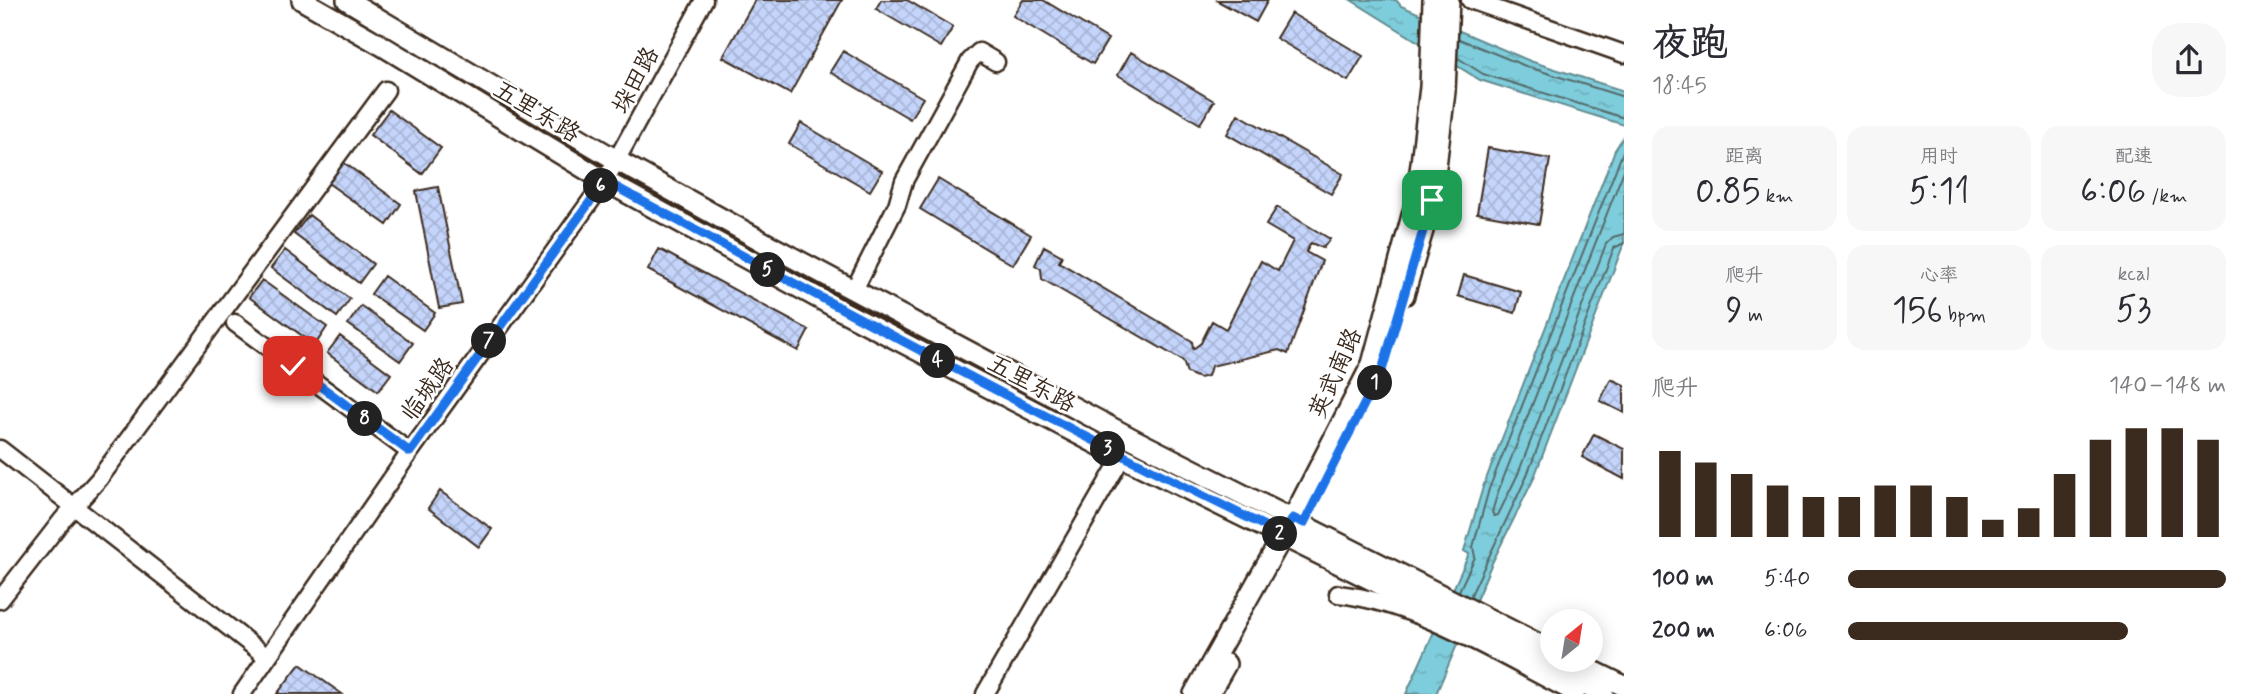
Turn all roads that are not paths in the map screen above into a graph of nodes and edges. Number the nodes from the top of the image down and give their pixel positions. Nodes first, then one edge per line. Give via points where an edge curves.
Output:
1 (302, 0) edge
2 (347, 0) edge
3 (704, 0) edge
4 (1470, 0) edge
5 (1441, 8) edge
6 (1624, 54) edge
7 (996, 62) dead end
8 (386, 90) dead end
9 (618, 161) junction
10 (605, 181) junction
11 (854, 290) junction
12 (234, 323) dead end
13 (0, 449) edge
14 (410, 452) junction
15 (1122, 457) junction
16 (76, 507) junction
17 (1293, 529) junction
18 (1338, 594) dead end
19 (1409, 595) junction
20 (0, 600) edge
21 (1480, 631) junction
22 (1540, 647) edge
23 (267, 657) junction
24 (1595, 672) edge
25 (1624, 686) edge
26 (242, 694) edge
27 (985, 694) edge
28 (1194, 694) edge
29 (1209, 694) edge
30 (1576, 694) edge
31 (1603, 694) edge

1 - 10 main road, 五里东路
2 - 9 main road, 五里东路
3 - 9 street, 垛田路
4 - 6 street
5 - 17 main road, 英武南路 via 1432,200 1383,367
7 - 11 street via 979,52 970,61 904,181 897,205
8 - 16 street
9 - 10 street, 垛田路
9 - 11 main road, 五里东路
10 - 14 street, 临城路
10 - 15 main road, 五里东路
11 - 17 main road, 五里东路
12 - 14 street
13 - 16 street
14 - 23 street, 临城路
15 - 17 main road, 五里东路
15 - 27 street
16 - 20 street
16 - 23 street
17 - 19 main road, 五里东路
17 - 28 main road, 英武南路
17 - 29 main road, 英武南路
18 - 19 street
19 - 21 main road, 五里东路
21 - 22 main road, 五里东路
21 - 30 street
21 - 31 main road, 五里东路
23 - 26 street, 临城路
24 - 25 main road

